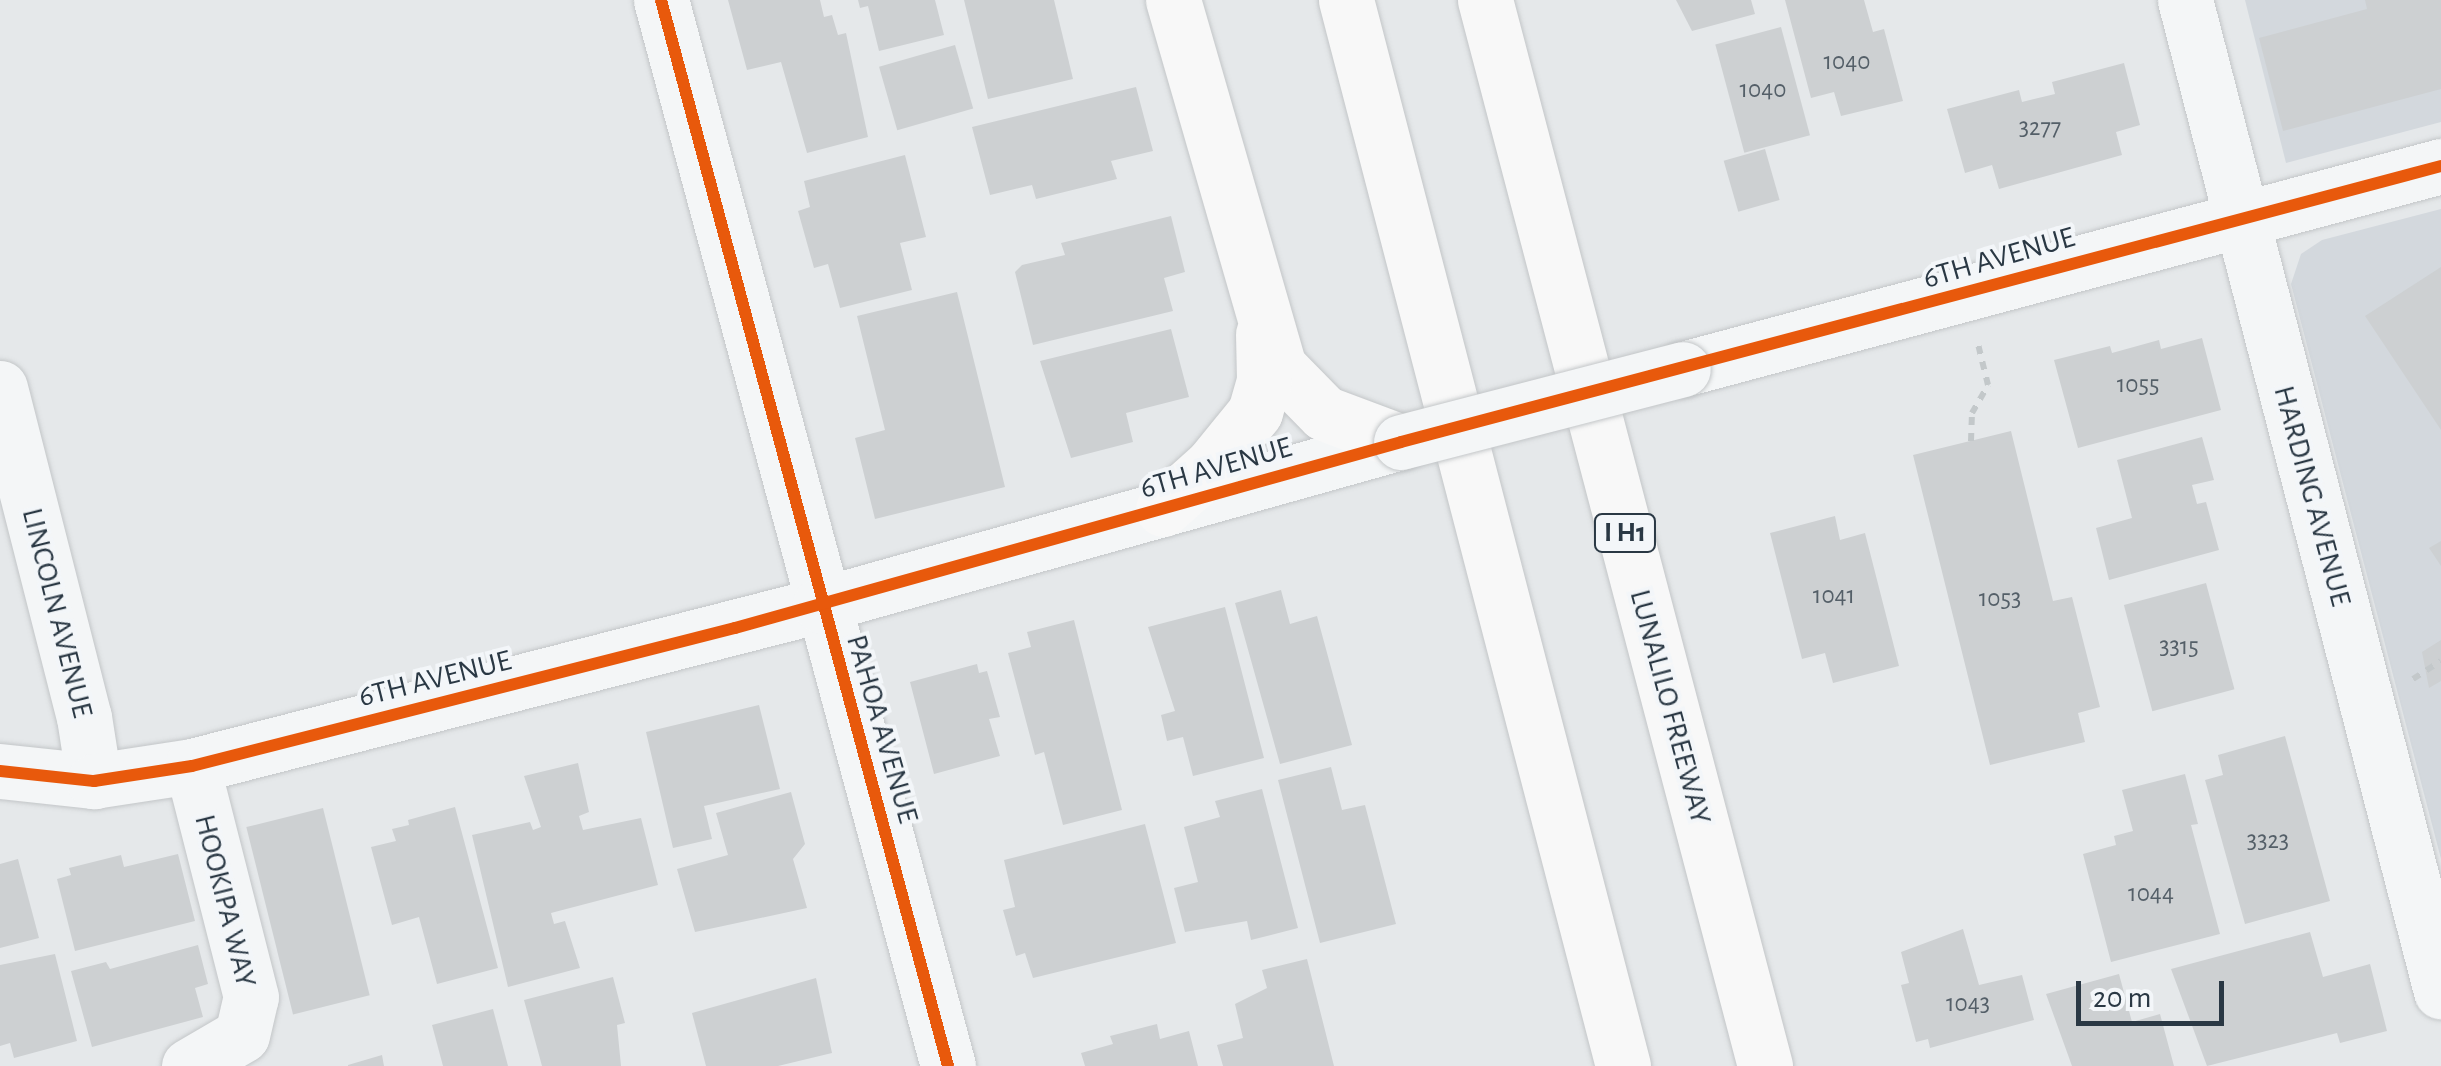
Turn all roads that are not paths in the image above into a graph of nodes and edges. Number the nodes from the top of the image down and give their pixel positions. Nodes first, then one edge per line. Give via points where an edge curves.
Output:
1 (661, 0) edge
2 (1173, 0) edge
3 (1346, 0) edge
4 (1485, 0) edge
5 (2185, 0) edge
6 (2441, 166) edge
7 (2241, 216) junction
8 (1262, 326) junction
9 (0, 388) edge
10 (1401, 442) junction
11 (1163, 508) junction
12 (820, 606) junction
13 (192, 766) junction
14 (0, 771) edge
15 (94, 780) junction
16 (2441, 991) edge
17 (189, 1066) edge
18 (948, 1066) edge
19 (1623, 1066) edge
20 (1765, 1066) edge

1 - 12 street, PAHOA AVENUE
2 - 8 highway
3 - 19 highway
4 - 20 highway, LUNALILO FREEWAY / I H1
5 - 7 street, HARDING AVENUE
6 - 7 street, 6TH AVENUE
7 - 10 street, 6TH AVENUE, bridge
7 - 16 street, HARDING AVENUE
8 - 10 highway via 1279,367 1308,402 1344,424
8 - 11 highway via 1264,381 1256,412 1212,465
9 - 15 street, LINCOLN AVENUE
10 - 11 street, 6TH AVENUE
11 - 12 street, 6TH AVENUE
12 - 13 street, 6TH AVENUE
12 - 18 street, PAHOA AVENUE
13 - 15 street, 6TH AVENUE
13 - 17 street, HOOKIPA WAY via 251,997 242,1035
14 - 15 street, 6TH AVENUE

